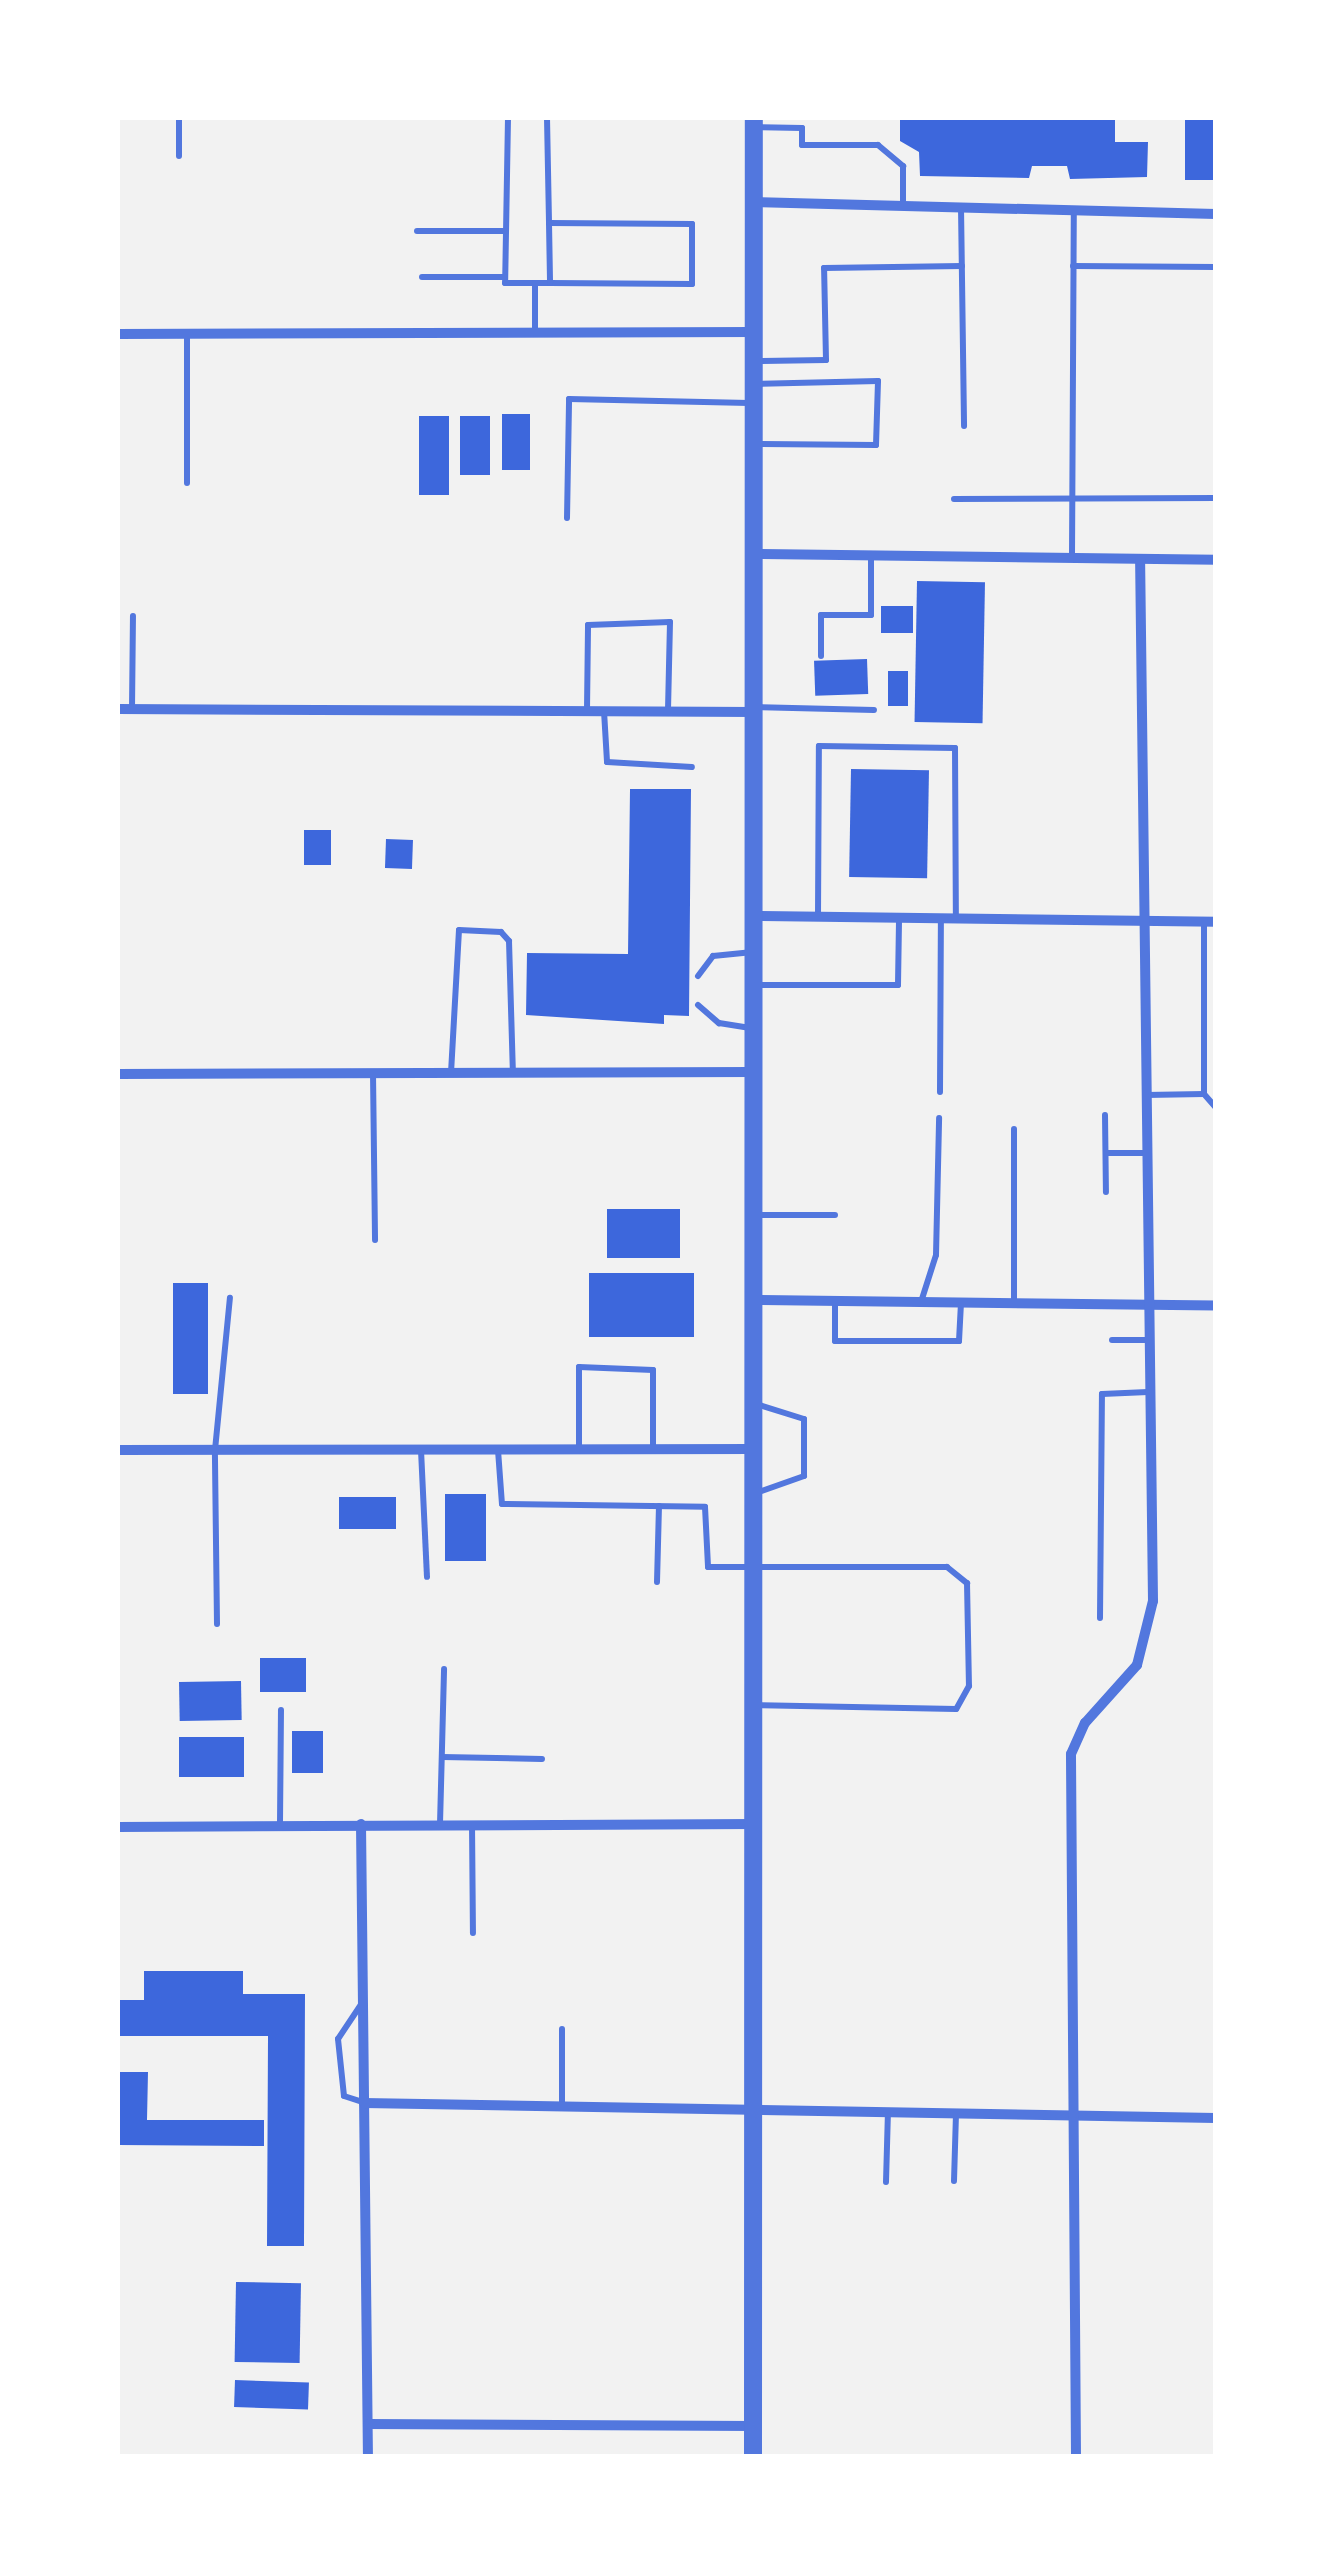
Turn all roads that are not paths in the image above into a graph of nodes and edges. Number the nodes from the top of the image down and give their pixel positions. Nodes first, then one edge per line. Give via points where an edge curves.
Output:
1 (178, 118) edge
2 (508, 118) edge
3 (548, 118) edge
4 (754, 122) edge
5 (179, 156) dead end
6 (754, 202) junction
7 (903, 204) junction
8 (961, 206) junction
9 (1074, 213) junction
10 (1216, 214) edge
11 (549, 223) junction
12 (506, 231) junction
13 (417, 232) dead end
14 (962, 266) junction
15 (1074, 266) junction
16 (1216, 267) edge
17 (506, 277) junction
18 (422, 278) dead end
19 (536, 283) junction
20 (550, 283) junction
21 (754, 332) junction
22 (535, 333) junction
23 (118, 334) edge
24 (188, 334) junction
25 (754, 360) junction
26 (755, 394) junction
27 (964, 426) dead end
28 (755, 444) junction
29 (188, 483) dead end
30 (1074, 498) junction
31 (1216, 498) edge
32 (954, 499) dead end
33 (567, 518) dead end
34 (756, 554) junction
35 (872, 556) junction
36 (1072, 558) junction
37 (1140, 558) junction
38 (1216, 560) edge
39 (133, 616) dead end
40 (820, 656) dead end
41 (118, 709) edge
42 (132, 709) junction
43 (754, 710) junction
44 (874, 710) dead end
45 (586, 712) junction
46 (604, 712) junction
47 (668, 712) junction
48 (692, 767) dead end
49 (755, 916) junction
50 (818, 917) junction
51 (899, 918) junction
52 (941, 919) junction
53 (956, 919) junction
54 (1143, 922) junction
55 (1210, 922) edge
56 (755, 952) junction
57 (698, 976) dead end
58 (754, 985) junction
59 (698, 1004) dead end
60 (753, 1029) junction
61 (753, 1072) junction
62 (373, 1073) junction
63 (451, 1073) junction
64 (513, 1073) junction
65 (118, 1074) edge
66 (940, 1092) dead end
67 (1204, 1094) junction
68 (1144, 1095) junction
69 (1216, 1108) edge
70 (1105, 1114) dead end
71 (939, 1118) dead end
72 (1014, 1129) dead end
73 (1144, 1153) junction
74 (1106, 1154) junction
75 (1106, 1192) dead end
76 (754, 1215) junction
77 (834, 1215) dead end
78 (376, 1240) dead end
79 (230, 1298) dead end
80 (756, 1300) junction
81 (835, 1301) junction
82 (921, 1302) junction
83 (961, 1303) junction
84 (1014, 1304) junction
85 (1146, 1305) junction
86 (1216, 1306) edge
87 (1112, 1340) dead end
88 (1147, 1340) junction
89 (1148, 1392) junction
90 (755, 1403) junction
91 (118, 1450) edge
92 (214, 1450) junction
93 (422, 1450) junction
94 (498, 1450) junction
95 (579, 1450) junction
96 (653, 1450) junction
97 (755, 1450) junction
98 (755, 1493) junction
99 (659, 1506) junction
100 (755, 1568) junction
101 (427, 1577) dead end
102 (657, 1582) dead end
103 (1100, 1618) dead end
104 (217, 1624) dead end
105 (444, 1669) dead end
106 (755, 1705) junction
107 (280, 1710) dead end
108 (442, 1757) junction
109 (542, 1759) dead end
110 (280, 1824) junction
111 (360, 1824) junction
112 (440, 1824) junction
113 (472, 1824) junction
114 (756, 1824) junction
115 (118, 1827) edge
116 (473, 1932) dead end
117 (363, 2002) junction
118 (562, 2029) dead end
119 (364, 2103) junction
120 (562, 2104) junction
121 (758, 2106) junction
122 (888, 2110) junction
123 (956, 2113) junction
124 (1077, 2118) junction
125 (1216, 2118) edge
126 (954, 2181) dead end
127 (886, 2182) dead end
128 (368, 2424) junction
129 (753, 2426) junction
130 (368, 2456) edge
131 (754, 2456) edge
132 (1076, 2456) edge

1 - 5 lane
2 - 12 lane
3 - 11 lane
4 - 6 street
4 - 7 lane via 802,128 802,145 878,145 884,159 903,166
6 - 7 street
6 - 21 street
7 - 8 street
8 - 9 street
8 - 14 lane
9 - 10 street
9 - 15 lane
11 - 20 lane
11 - 20 lane via 692,224 692,284
12 - 13 lane
12 - 17 lane
14 - 25 lane via 824,268 826,360
14 - 27 lane
15 - 16 lane
15 - 30 lane
17 - 18 lane
17 - 19 lane
19 - 20 lane
19 - 22 lane
21 - 22 street
21 - 25 street
22 - 24 street
23 - 24 street
24 - 29 lane
25 - 26 street
26 - 28 street
26 - 28 lane via 878,381 876,445
26 - 33 lane via 569,399
28 - 34 street
30 - 31 lane
30 - 32 lane
30 - 36 lane
34 - 35 street
34 - 43 street
35 - 36 street
35 - 40 lane via 871,615 821,615
36 - 37 street
37 - 38 street
37 - 54 street
39 - 42 lane
41 - 42 street
42 - 45 street
43 - 44 lane
43 - 47 street
43 - 49 street
45 - 46 street
45 - 47 lane via 588,625 670,622
46 - 47 street
46 - 48 lane via 607,762
49 - 50 street
49 - 56 street
50 - 51 street
50 - 53 lane via 819,746 955,748
51 - 52 street
51 - 58 lane via 898,985
52 - 53 street
52 - 66 lane
53 - 54 street
54 - 55 street
54 - 68 street
55 - 67 lane
56 - 57 lane via 713,956
56 - 58 street
58 - 60 street
59 - 60 lane via 720,1023
60 - 61 street
61 - 64 street
61 - 76 street
62 - 63 street
62 - 65 street
62 - 78 lane
63 - 64 street
63 - 64 lane via 459,930 501,932 509,941
67 - 68 lane
67 - 69 lane
68 - 73 street
70 - 74 lane
71 - 82 lane via 936,1255
72 - 84 lane
73 - 74 lane
73 - 85 street
74 - 75 lane
76 - 77 lane
76 - 80 street
79 - 92 lane
80 - 81 street
80 - 90 street
81 - 82 street
81 - 83 lane via 834,1340 959,1341
82 - 83 street
83 - 84 street
84 - 85 street
85 - 86 street
85 - 88 street
87 - 88 lane
88 - 89 street
89 - 103 lane via 1102,1394
89 - 124 street via 1147,1638 1072,1754
90 - 97 street
90 - 98 lane via 804,1419 804,1476
91 - 92 street
92 - 93 street
92 - 104 lane
93 - 94 street
93 - 101 lane
94 - 95 street
94 - 99 lane via 502,1504
95 - 96 street
95 - 96 lane via 578,1367 653,1370
96 - 97 street
97 - 98 street
98 - 100 street
99 - 100 lane via 705,1507 708,1567
99 - 102 lane
100 - 106 street
100 - 106 lane via 947,1567 970,1596 969,1686 956,1709
105 - 108 lane
106 - 114 street
107 - 110 lane
108 - 109 lane
108 - 112 lane
110 - 111 street
110 - 115 street
111 - 112 street
111 - 117 street
112 - 113 street
113 - 114 street
113 - 116 lane
114 - 121 street
117 - 119 street
117 - 119 lane via 338,2040 344,2096
118 - 120 lane
119 - 120 street
119 - 128 street
120 - 121 street
121 - 122 street
121 - 129 street
122 - 123 street
122 - 127 lane
123 - 124 street
123 - 126 lane
124 - 125 street
124 - 132 street
128 - 129 street
128 - 130 street
129 - 131 street

